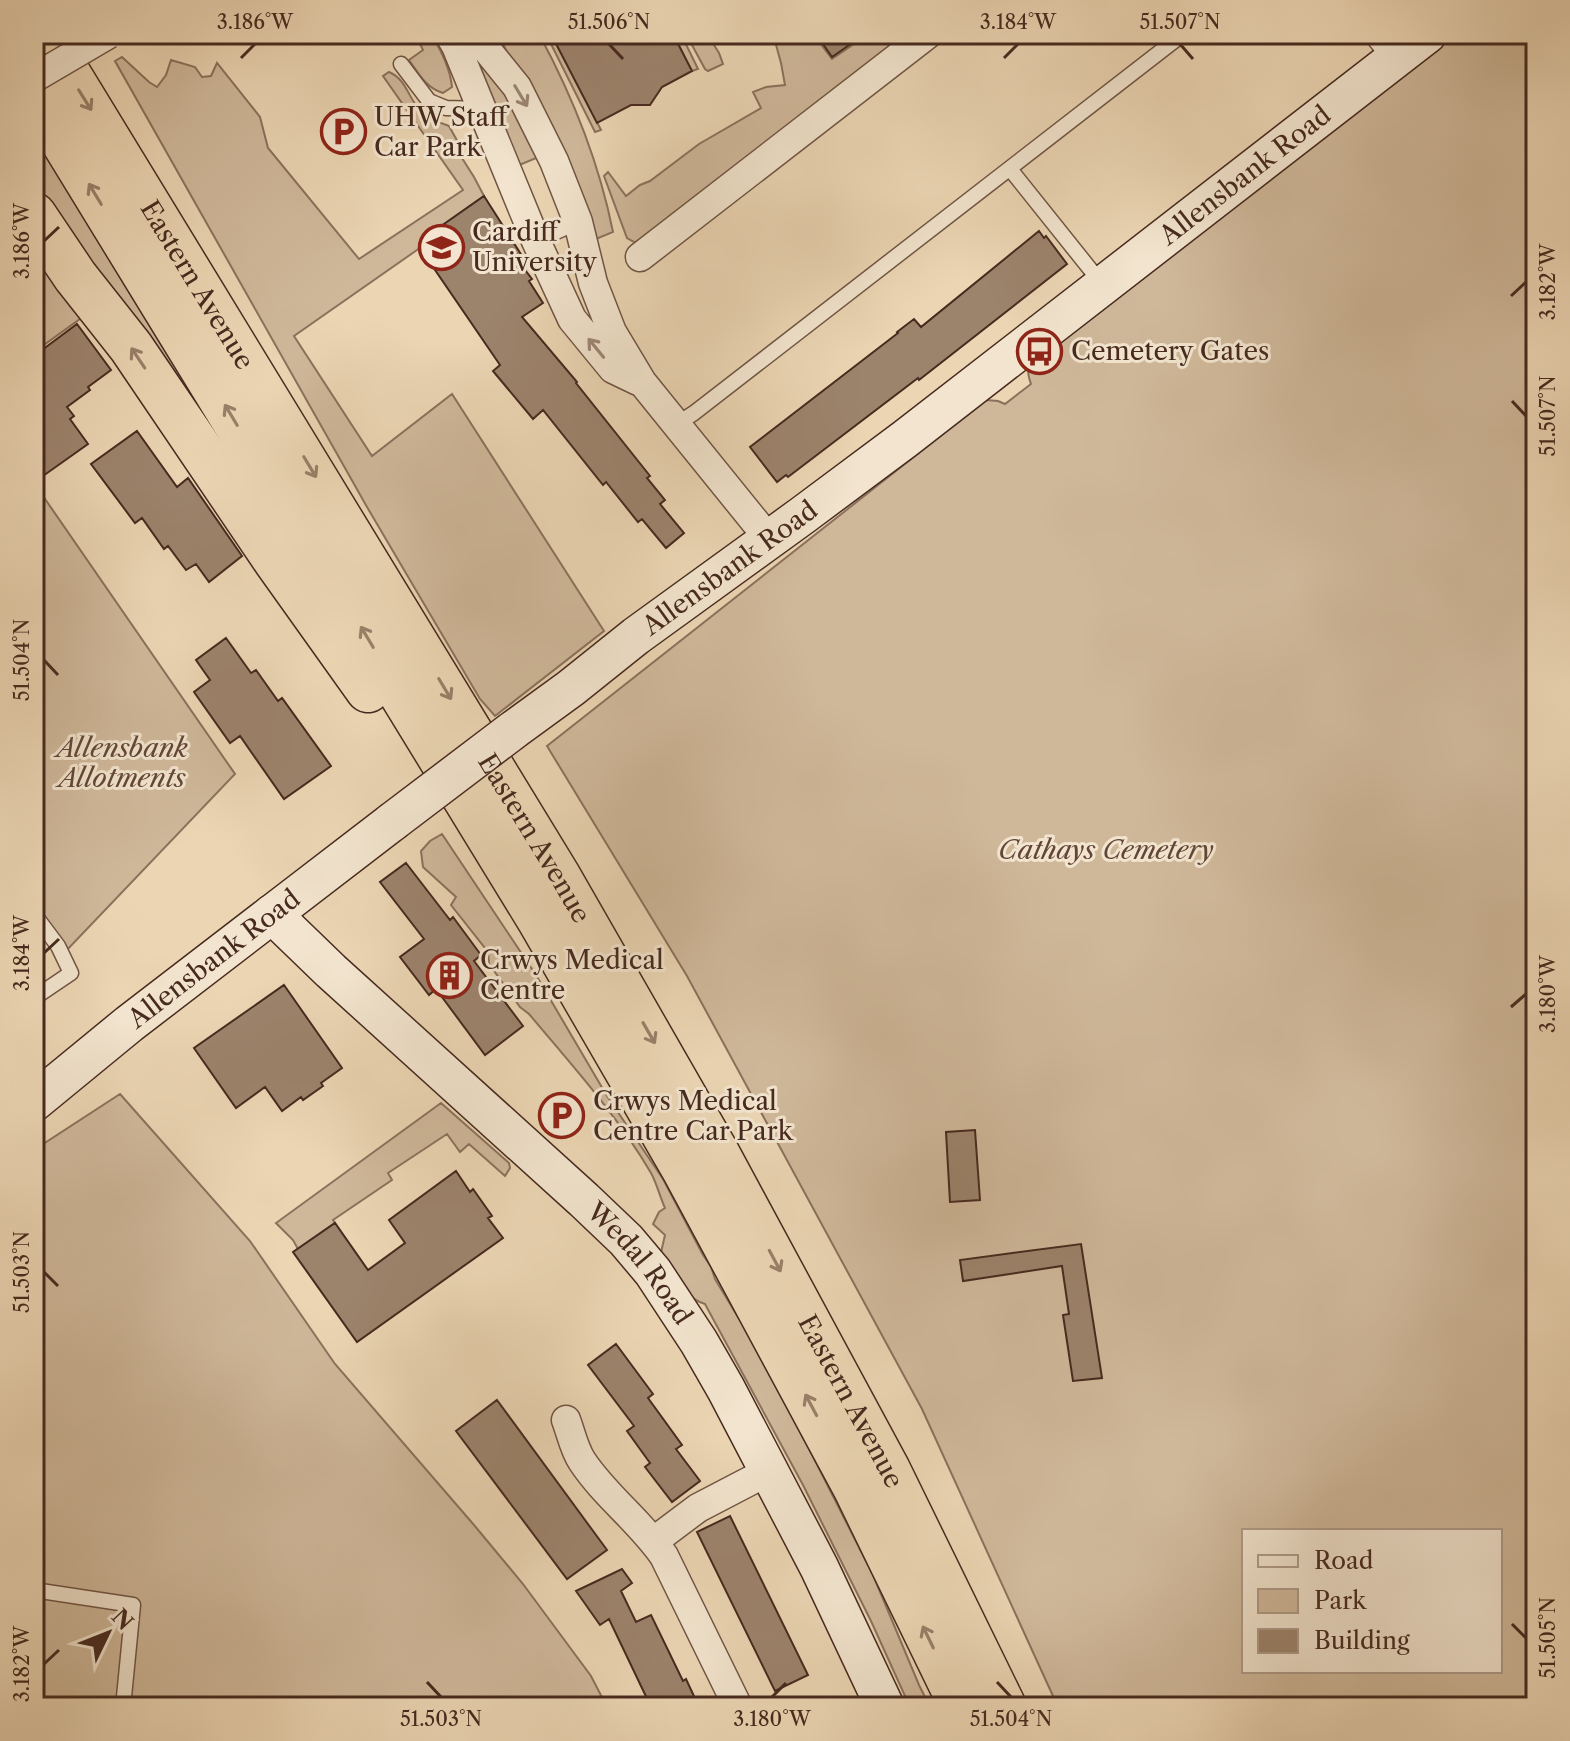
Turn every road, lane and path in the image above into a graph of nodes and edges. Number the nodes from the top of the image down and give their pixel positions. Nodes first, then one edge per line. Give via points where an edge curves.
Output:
1 (44, 34) edge
2 (80, 34) edge
3 (109, 34) edge
4 (449, 34) edge
5 (474, 34) edge
6 (928, 34) edge
7 (1183, 34) edge
8 (1427, 34) edge
9 (1388, 46) edge
10 (401, 64) dead end
11 (34, 78) edge
12 (34, 94) edge
13 (481, 109) junction
14 (1010, 169) junction
15 (34, 215) edge
16 (578, 222) junction
17 (536, 241) junction
18 (640, 257) dead end
19 (1102, 284) junction
20 (642, 382) junction
21 (270, 400) junction
22 (677, 424) junction
23 (769, 539) junction
24 (34, 914) edge
25 (272, 914) junction
26 (539, 919) junction
27 (34, 998) edge
28 (34, 1102) edge
29 (566, 1420) dead end
30 (769, 1471) junction
31 (654, 1541) junction
32 (34, 1590) edge
33 (123, 1707) edge
34 (738, 1707) edge
35 (885, 1707) edge
36 (962, 1707) edge
37 (1004, 1707) edge

1 -> 21 highway, Eastern Avenue
2 - 21 highway via 242,323
3 - 11 street, bridge
4 - 13 street
5 -> 16 street via 517,87
6 - 18 street
7 - 14 lane
8 - 9 street, Allensbank Road
9 - 19 street, Allensbank Road
10 - 13 lane via 429,101 446,108
26 -> 12 highway, Eastern Avenue
13 - 17 street
14 - 19 lane
14 - 22 lane
26 -> 15 highway via 474,845
16 - 17 lane
16 - 20 street via 612,332
20 -> 17 street via 613,369 572,319
19 - 23 street, Allensbank Road
20 - 22 street
21 -> 37 highway, Eastern Avenue via 558,876 718,1155 888,1470
22 - 23 street
23 - 25 street, Allensbank Road, bridge
24 - 27 lane via 71,973
25 - 28 street, Allensbank Road
25 - 30 street, Wedal Road via 639,1254 699,1342
36 -> 26 highway, Eastern Avenue via 848,1474 685,1171
29 - 31 street via 580,1459
30 - 31 street via 698,1508
30 - 35 street, Wedal Road
31 - 34 street
32 - 33 lane via 133,1605

